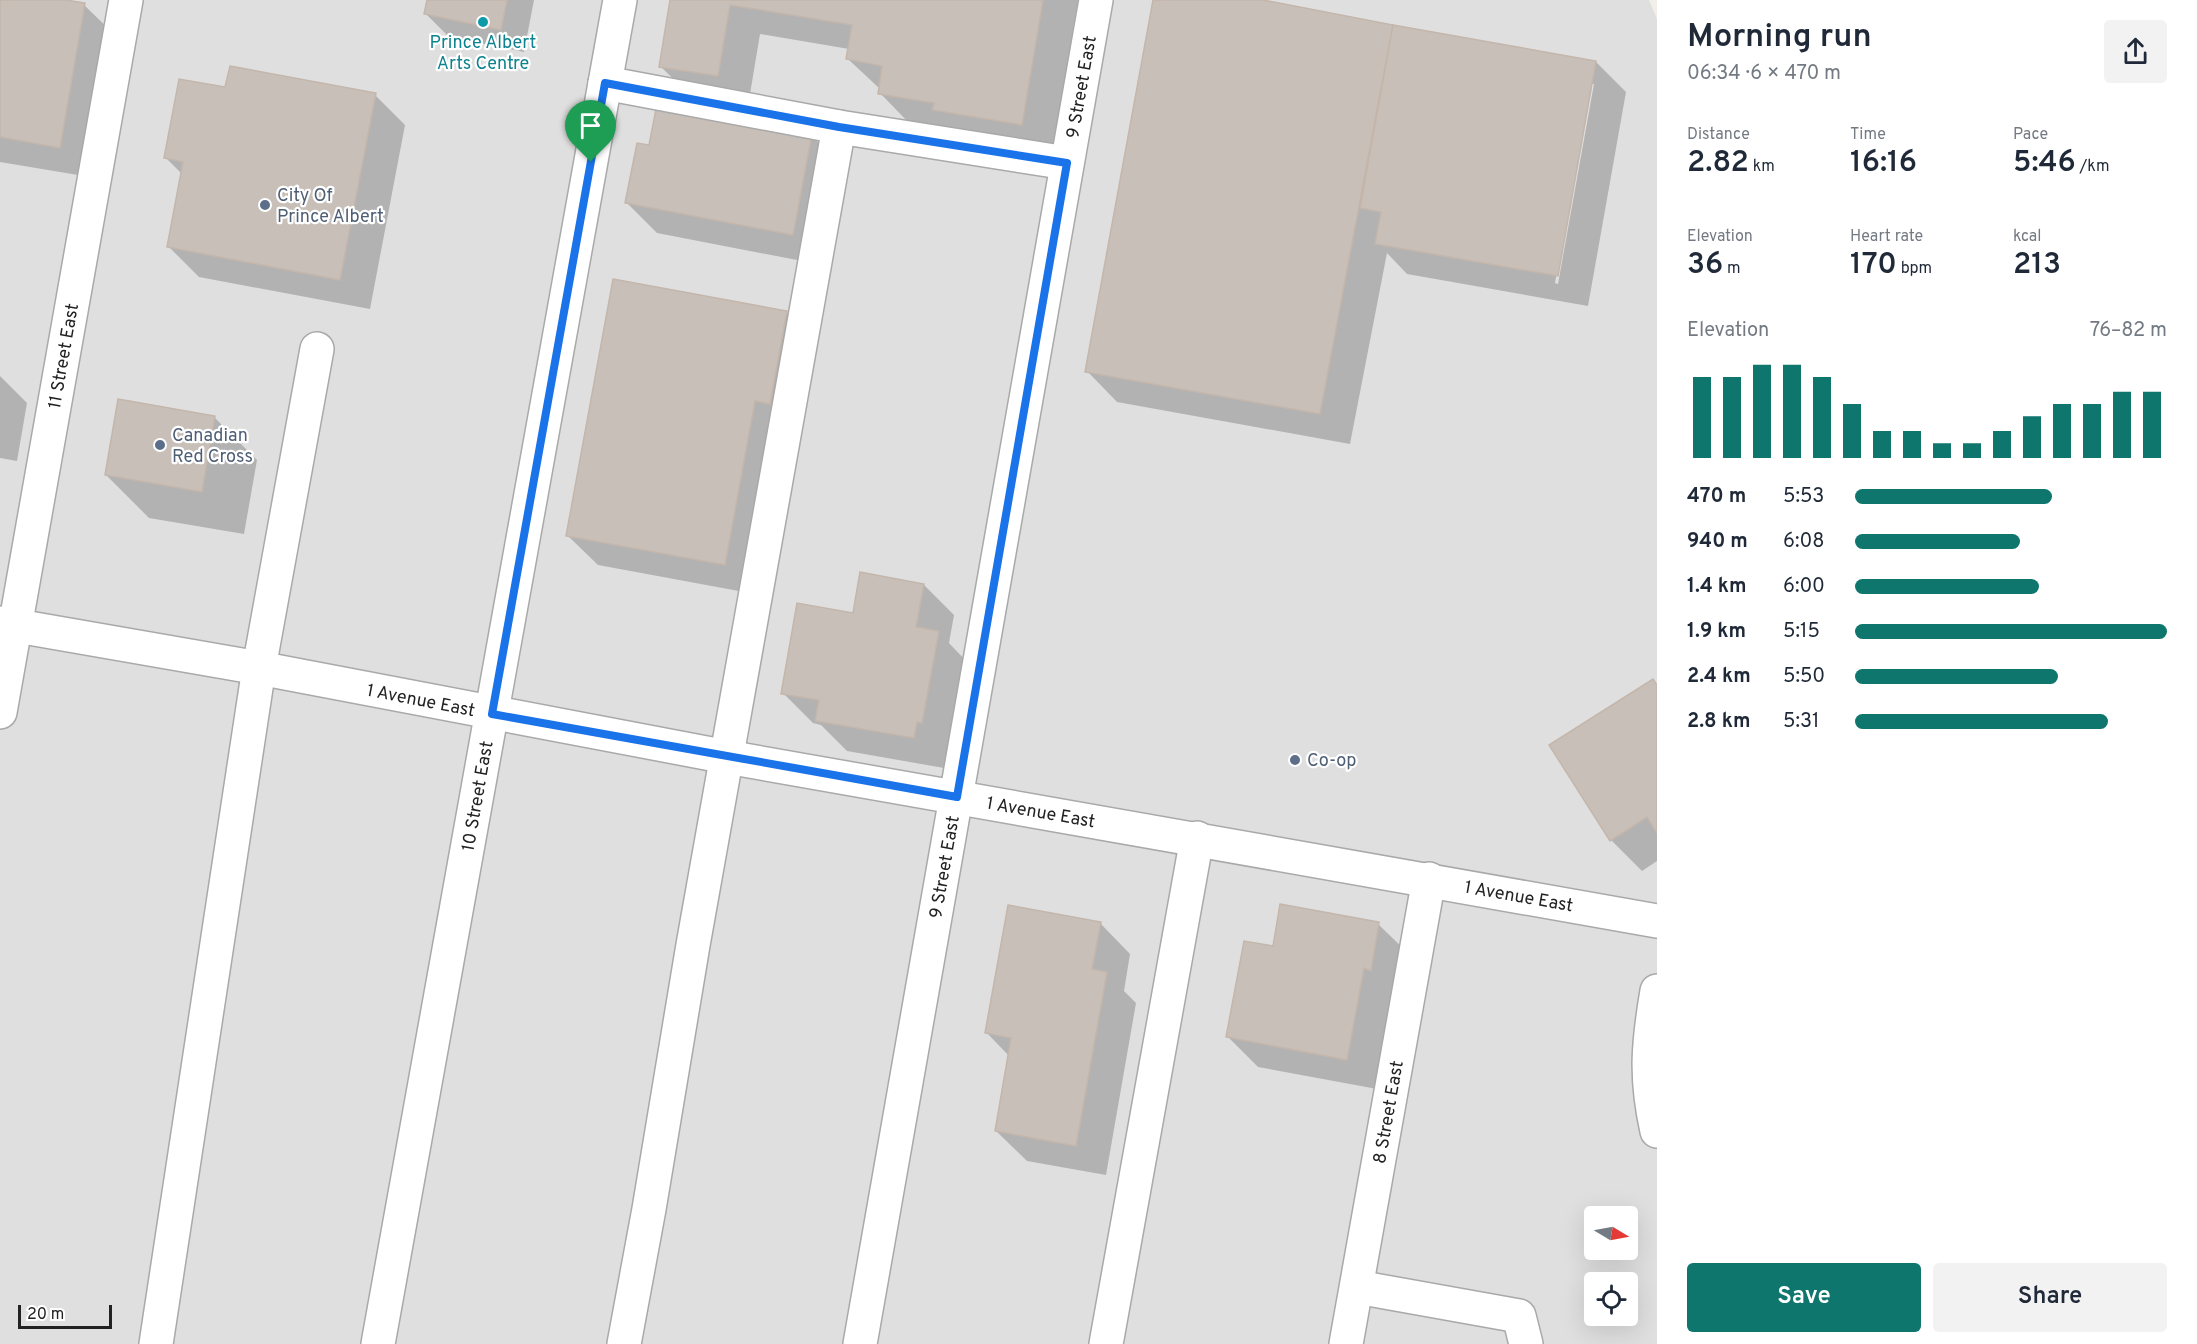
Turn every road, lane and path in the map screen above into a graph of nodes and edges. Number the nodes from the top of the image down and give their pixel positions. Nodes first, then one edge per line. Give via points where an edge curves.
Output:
1 (126, 0) edge
2 (620, 0) edge
3 (1096, 0) edge
4 (605, 83) junction
5 (839, 127) junction
6 (1067, 163) junction
7 (317, 349) dead end
8 (8, 624) edge
9 (259, 668) junction
10 (0, 712) edge
11 (492, 714) junction
12 (727, 757) junction
13 (957, 797) junction
14 (1197, 838) junction
15 (1429, 879) junction
16 (1657, 921) edge
17 (1657, 991) edge
18 (1657, 1131) edge
19 (1357, 1287) junction
20 (156, 1344) edge
21 (378, 1344) edge
22 (624, 1344) edge
23 (860, 1344) edge
24 (1106, 1344) edge
25 (1346, 1344) edge
26 (1526, 1344) edge

1 - 8 street, 11 Street East
2 - 4 street, 10 Street East
3 - 6 street, 9 Street East
4 - 5 street
4 - 11 street, 10 Street East
5 - 6 street
5 - 12 street
6 - 13 street, 9 Street East
7 - 9 street
8 - 9 street, 1 Avenue East
8 - 10 street, 11 Street East
9 - 11 street, 1 Avenue East
9 - 20 street
11 - 12 street, 1 Avenue East
11 - 21 street, 10 Street East
12 - 13 street, 1 Avenue East
12 - 22 street
13 - 14 street, 1 Avenue East
13 - 23 street, 9 Street East
14 - 15 street, 1 Avenue East
14 - 24 street
15 - 16 street, 1 Avenue East
15 - 19 street, 8 Street East
17 - 18 street via 1648,1072
19 - 25 street, 8 Street East
19 - 26 street via 1519,1317

